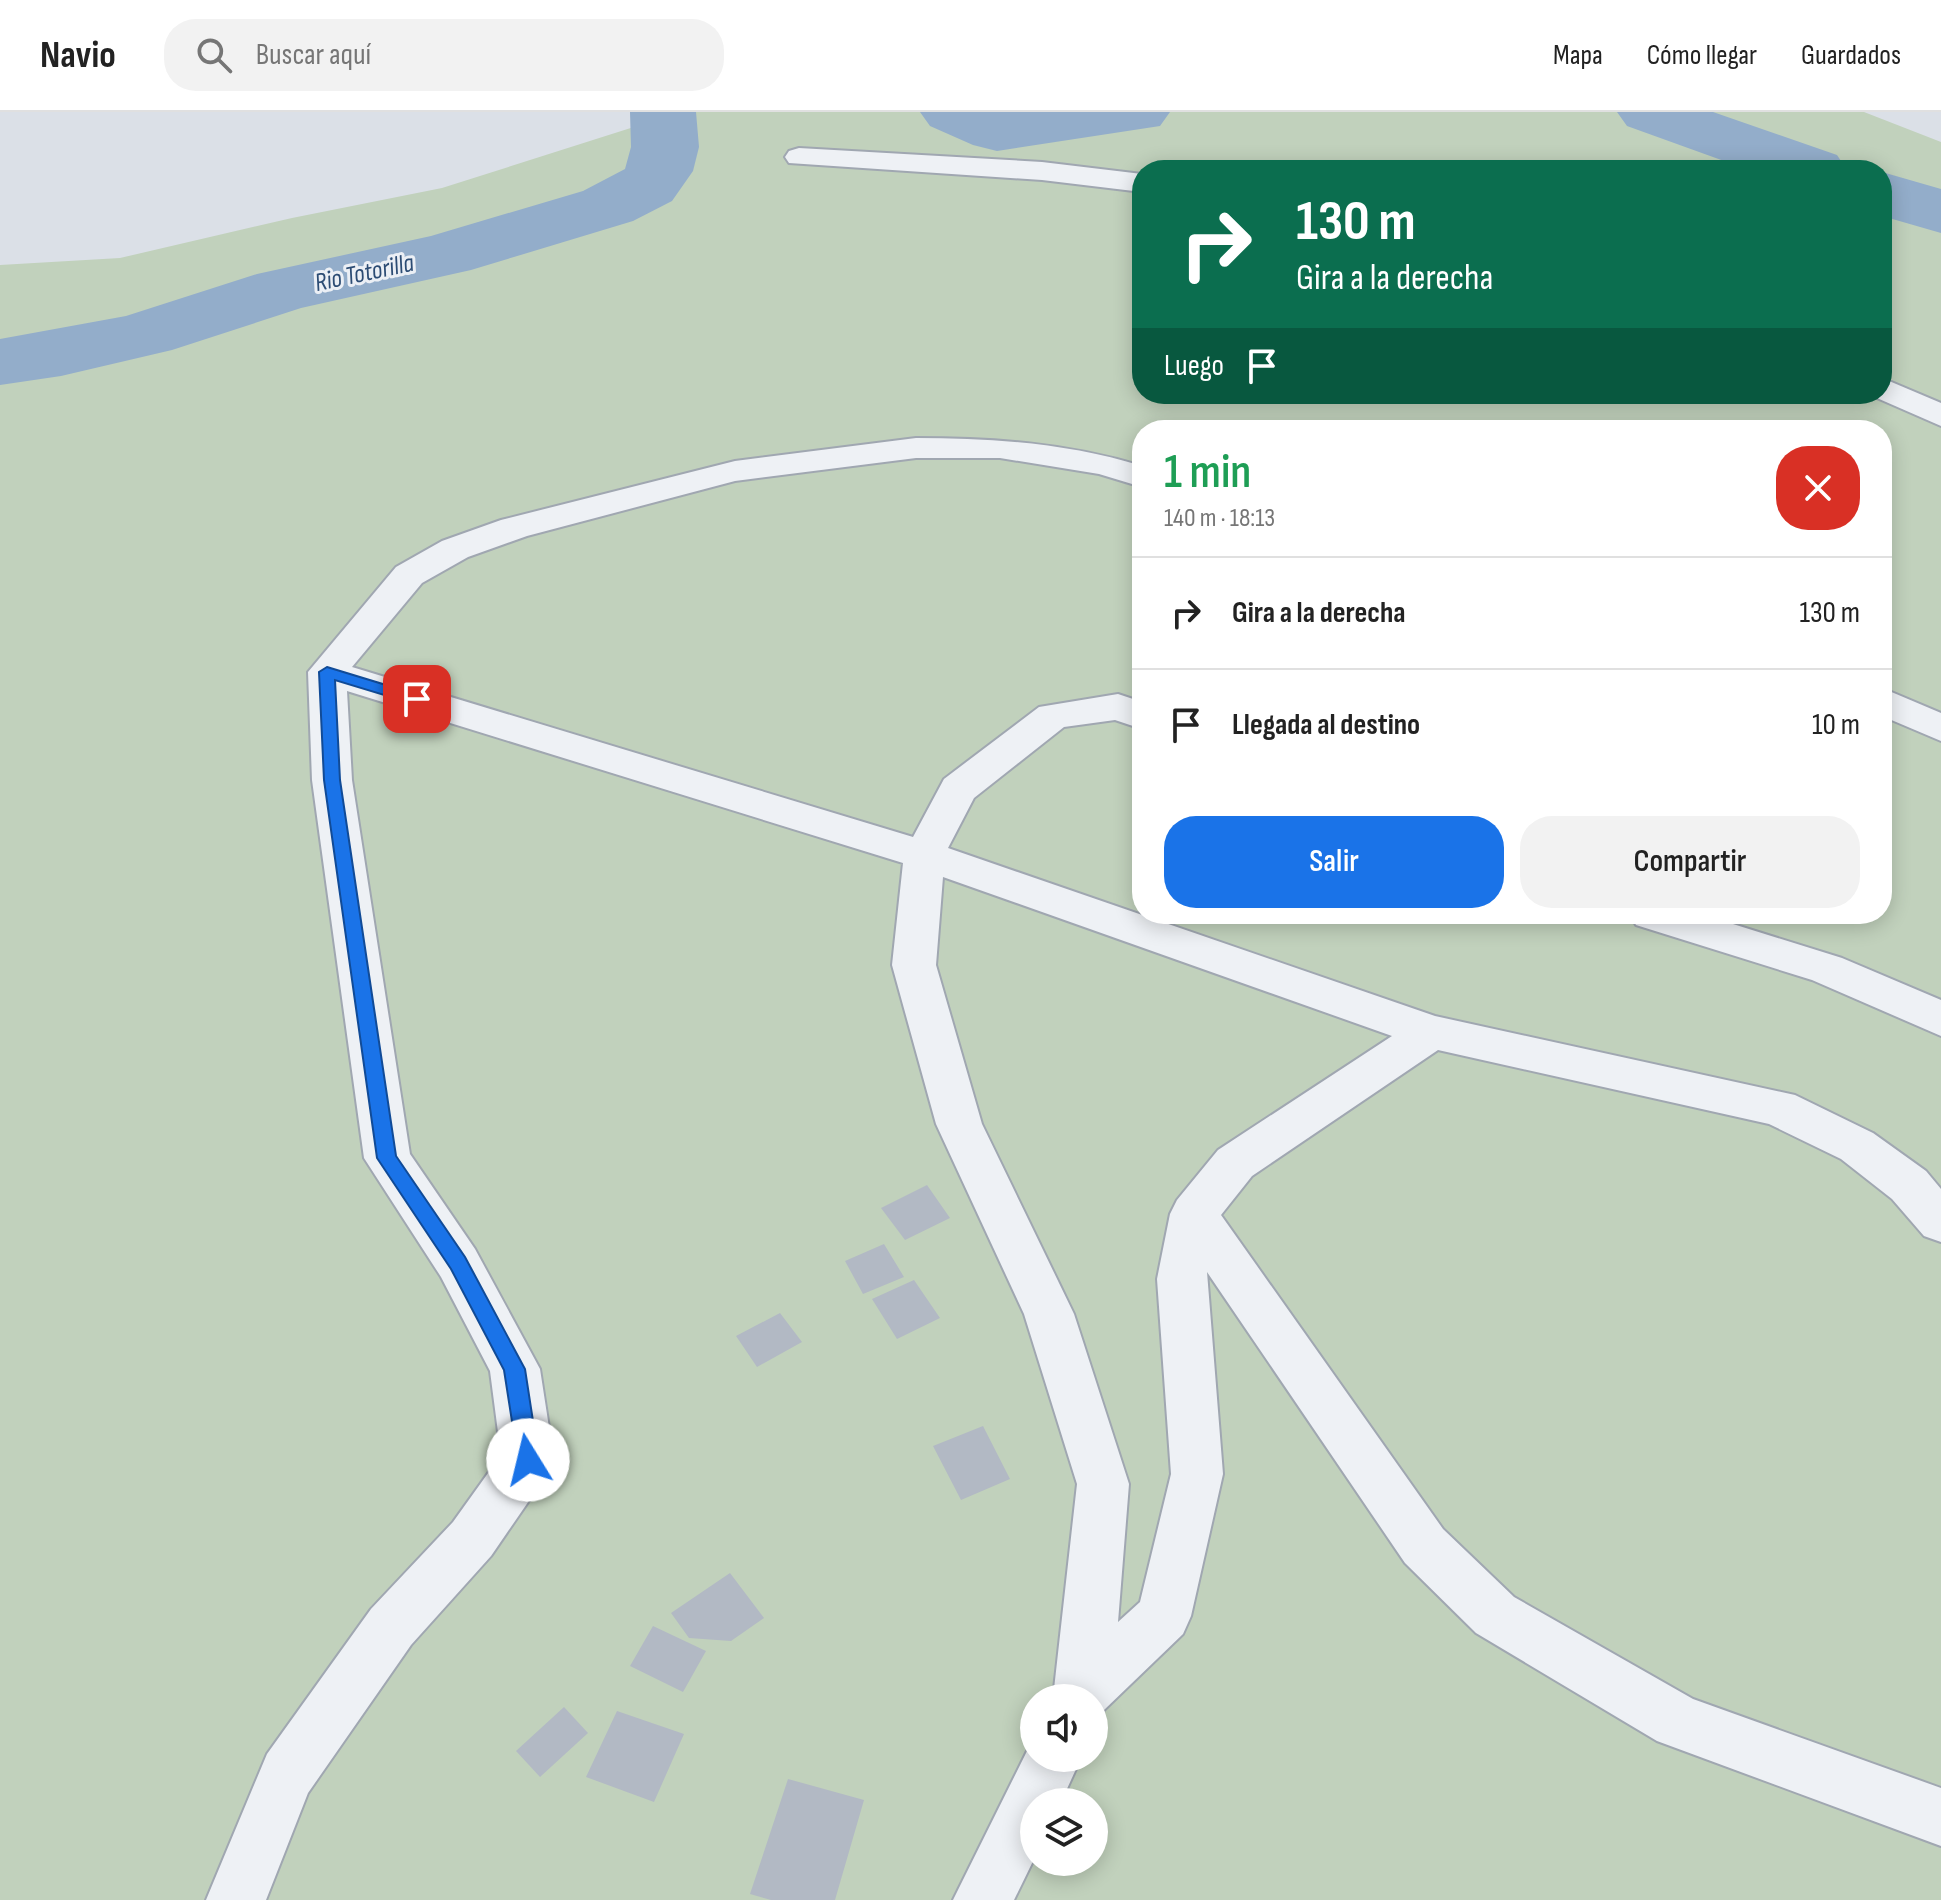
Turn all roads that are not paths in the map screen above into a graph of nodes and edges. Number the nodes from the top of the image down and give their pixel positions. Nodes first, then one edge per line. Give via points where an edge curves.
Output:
1 (799, 157) dead end
2 (1132, 182) edge
3 (1892, 393) edge
4 (1941, 416) edge
5 (1132, 474) edge
6 (327, 672) junction
7 (1892, 706) edge
8 (1132, 712) edge
9 (1941, 728) edge
10 (924, 855) junction
11 (1683, 924) edge
12 (1941, 1019) edge
13 (1432, 1032) junction
14 (1194, 1214) junction
15 (1941, 1222) edge
16 (1084, 1684) edge
17 (1093, 1684) edge
18 (1045, 1772) edge
19 (1941, 1817) edge
20 (236, 1900) edge
21 (983, 1900) edge

1 - 2 street via 1042,171
3 - 4 street
5 - 6 street via 1000,448 916,448 735,471 647,492 455,549 409,575
6 - 10 street
6 - 20 street via 332,780 387,1158 458,1263 515,1369 528,1460 472,1539 391,1627 287,1774
7 - 9 street
8 - 10 street via 1118,707 1053,716 958,789
10 - 13 street
10 - 16 street via 914,965 959,1124 1049,1314 1103,1484
11 - 12 street via 1827,969
13 - 14 street via 1235,1163
13 - 15 street via 1779,1108 1857,1146 1909,1185
14 - 17 street via 1181,1279 1197,1474 1164,1616
14 - 19 street via 1424,1546 1495,1615 1677,1721
18 - 21 street

